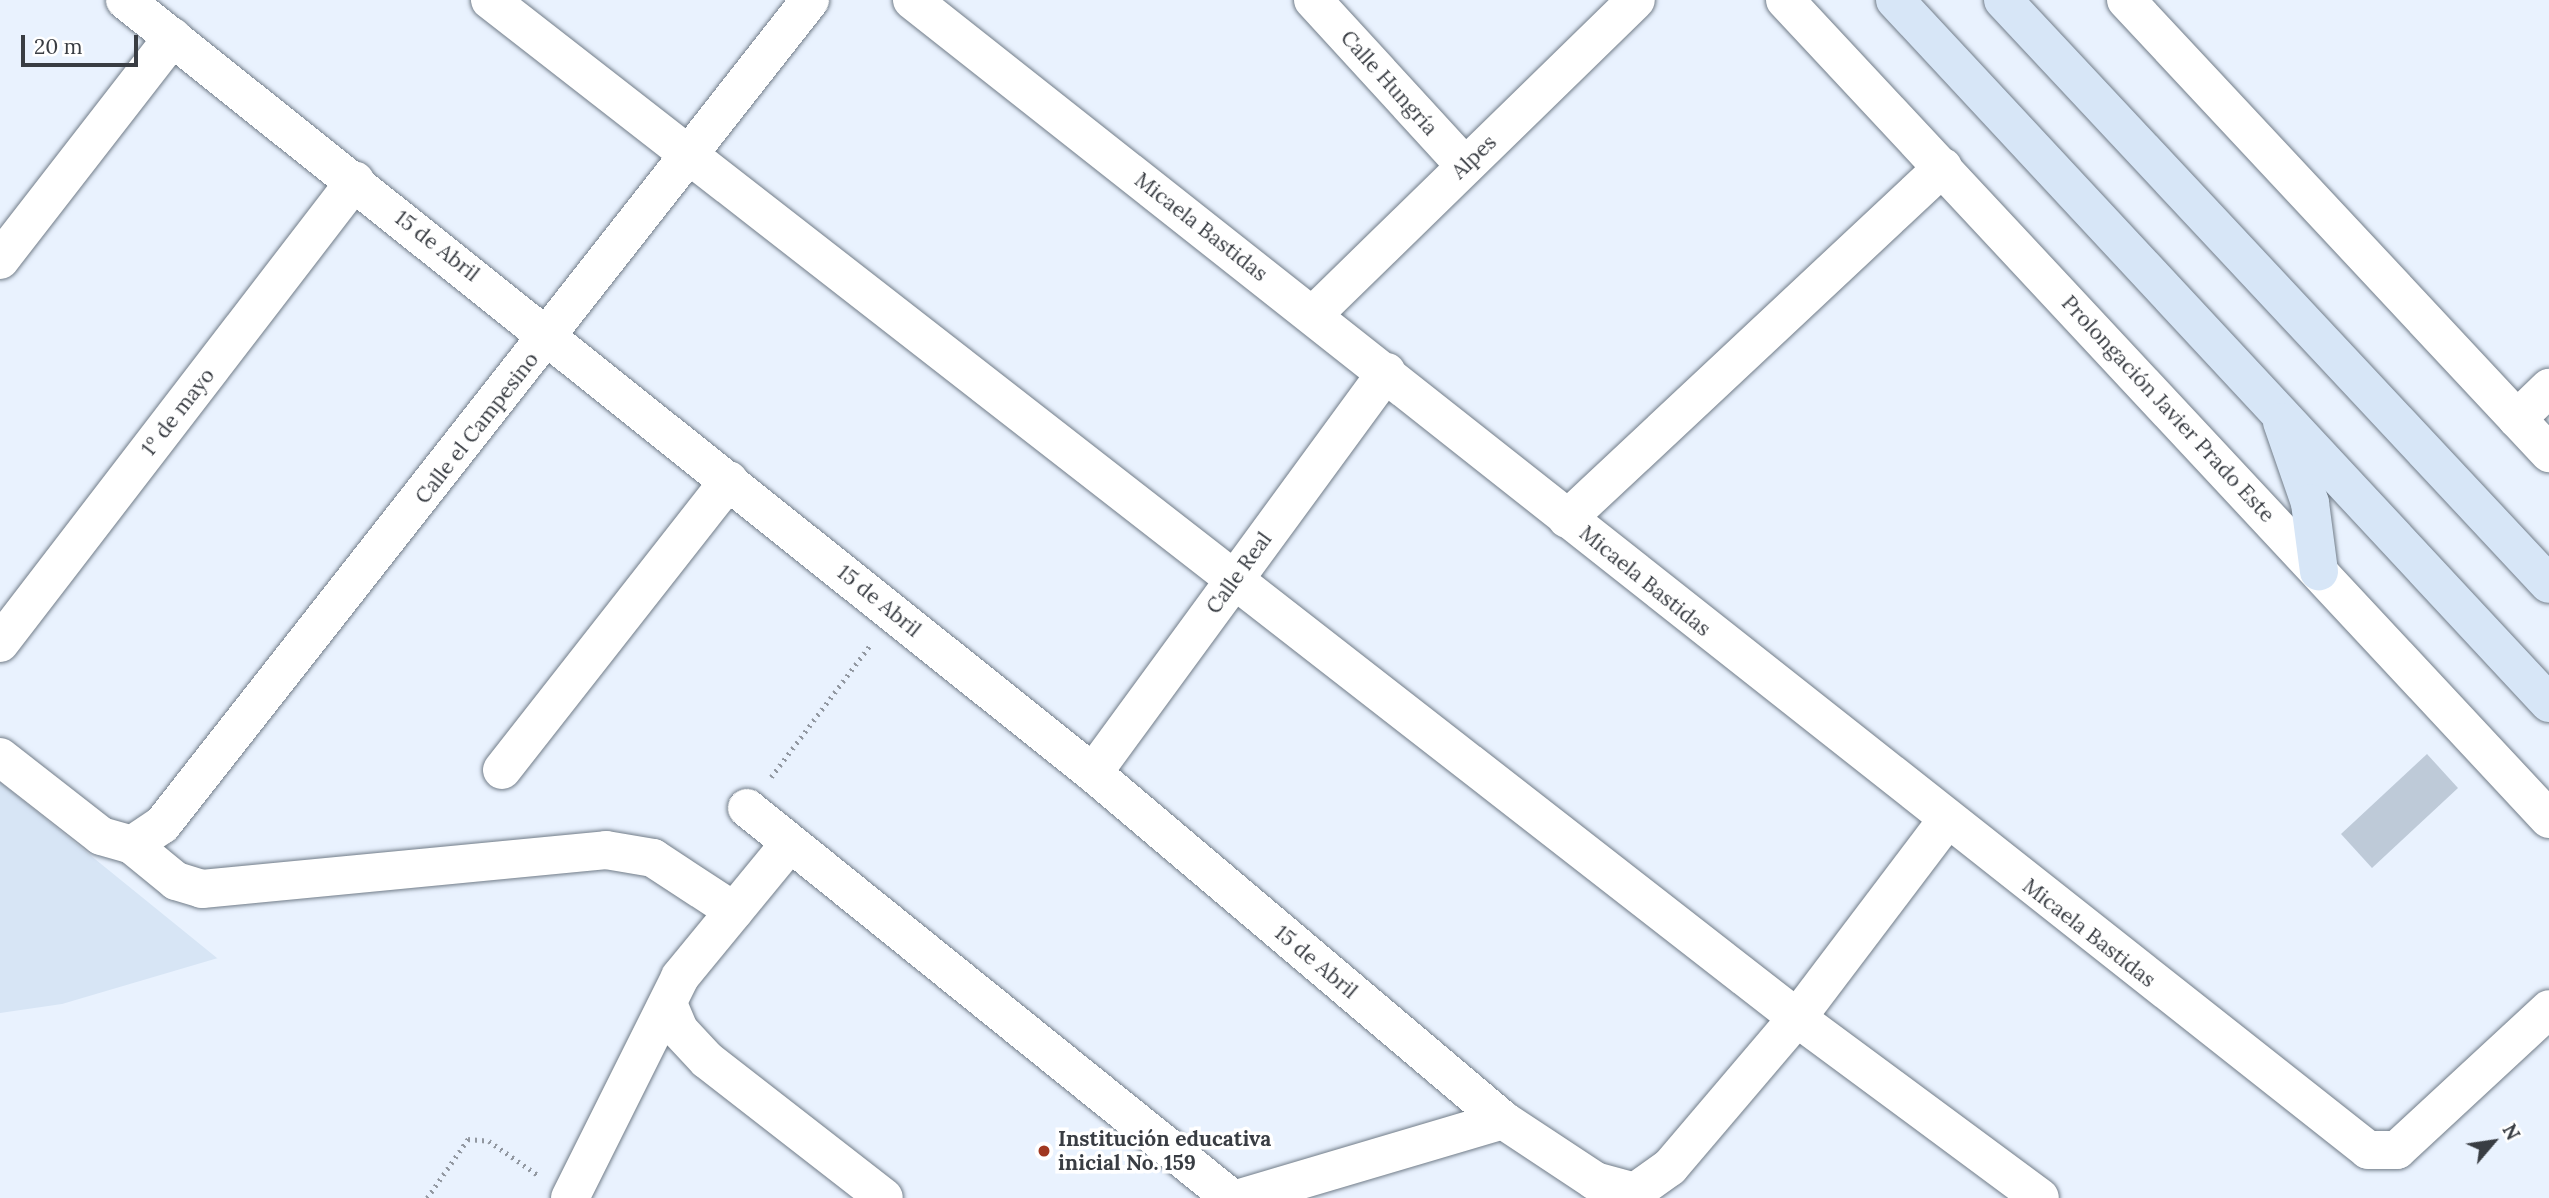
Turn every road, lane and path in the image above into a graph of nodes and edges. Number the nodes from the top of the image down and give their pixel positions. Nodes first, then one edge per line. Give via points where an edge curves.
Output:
1 (125, 0) edge
2 (490, 0) edge
3 (810, 0) edge
4 (912, 0) edge
5 (1313, 0) edge
6 (1636, 0) edge
7 (1785, 0) edge
8 (1895, 0) edge
9 (2004, 0) edge
10 (2126, 0) edge
11 (173, 37) junction
12 (691, 156) junction
13 (1465, 166) junction
14 (1943, 166) junction
15 (355, 181) junction
16 (0, 260) edge
17 (1313, 315) junction
18 (551, 335) junction
19 (1386, 372) junction
20 (2549, 388) edge
21 (2275, 404) junction
22 (2517, 419) junction
23 (2549, 453) edge
24 (729, 480) junction
25 (1567, 519) junction
26 (2319, 571) junction
27 (1235, 578) junction
28 (2549, 584) edge
29 (894, 613) junction
30 (0, 643) edge
31 (2549, 703) edge
32 (0, 757) edge
33 (502, 770) dead end
34 (1093, 773) junction
35 (747, 808) joint
36 (2549, 819) edge
37 (1946, 821) junction
38 (790, 844) junction
39 (132, 845) junction
40 (734, 911) junction
41 (669, 1006) junction
42 (2549, 1009) edge
43 (1797, 1018) junction
44 (1503, 1120) junction
45 (428, 1198) edge
46 (570, 1198) edge
47 (884, 1198) edge
48 (1231, 1198) edge
49 (1240, 1198) edge
50 (2040, 1198) edge

1 - 11 street, 15 de Abril
2 - 12 street
3 - 12 street, Calle el Campesino
4 - 17 street, Micaela Bastidas
5 - 13 street, Calle Hungría
6 - 13 street, Alpes
7 - 14 street, Prolongación Javier Prado Este
8 - 21 main road
9 - 28 main road
10 - 22 street
11 - 15 street, 15 de Abril
11 - 16 street
12 - 18 street, Calle el Campesino
12 - 27 street
13 - 17 street, Alpes
14 - 25 street
14 - 26 street, Prolongación Javier Prado Este
15 - 18 street, 15 de Abril
15 - 30 street, 1º de mayo
17 - 19 street, Micaela Bastidas
18 - 24 street, 15 de Abril
18 - 39 street, Calle el Campesino via 162,825
19 - 25 street, Micaela Bastidas
19 - 27 street, Calle Real
20 - 22 street
21 - 26 main road via 2306,486
21 - 31 main road
22 - 23 street
24 - 29 street, 15 de Abril
24 - 33 street
25 - 37 street, Micaela Bastidas
26 - 36 street, Prolongación Javier Prado Este
27 - 34 street, Calle Real
27 - 43 street
29 - 34 street, 15 de Abril
29 - 35 path
32 - 39 street via 101,836
34 - 44 street, 15 de Abril
35 - 38 street
37 - 42 street, Micaela Bastidas via 2355,1142 2382,1154 2410,1140
37 - 43 street
38 - 40 street
38 - 48 street
39 - 40 street via 176,881 202,889 606,850 653,858
40 - 41 street via 680,977
41 - 46 street
41 - 47 street via 679,1030 707,1060
43 - 44 street, 15 de Abril via 1670,1167 1635,1192 1595,1181
43 - 50 street
44 - 49 street
45 - 46 path via 468,1139 489,1141

